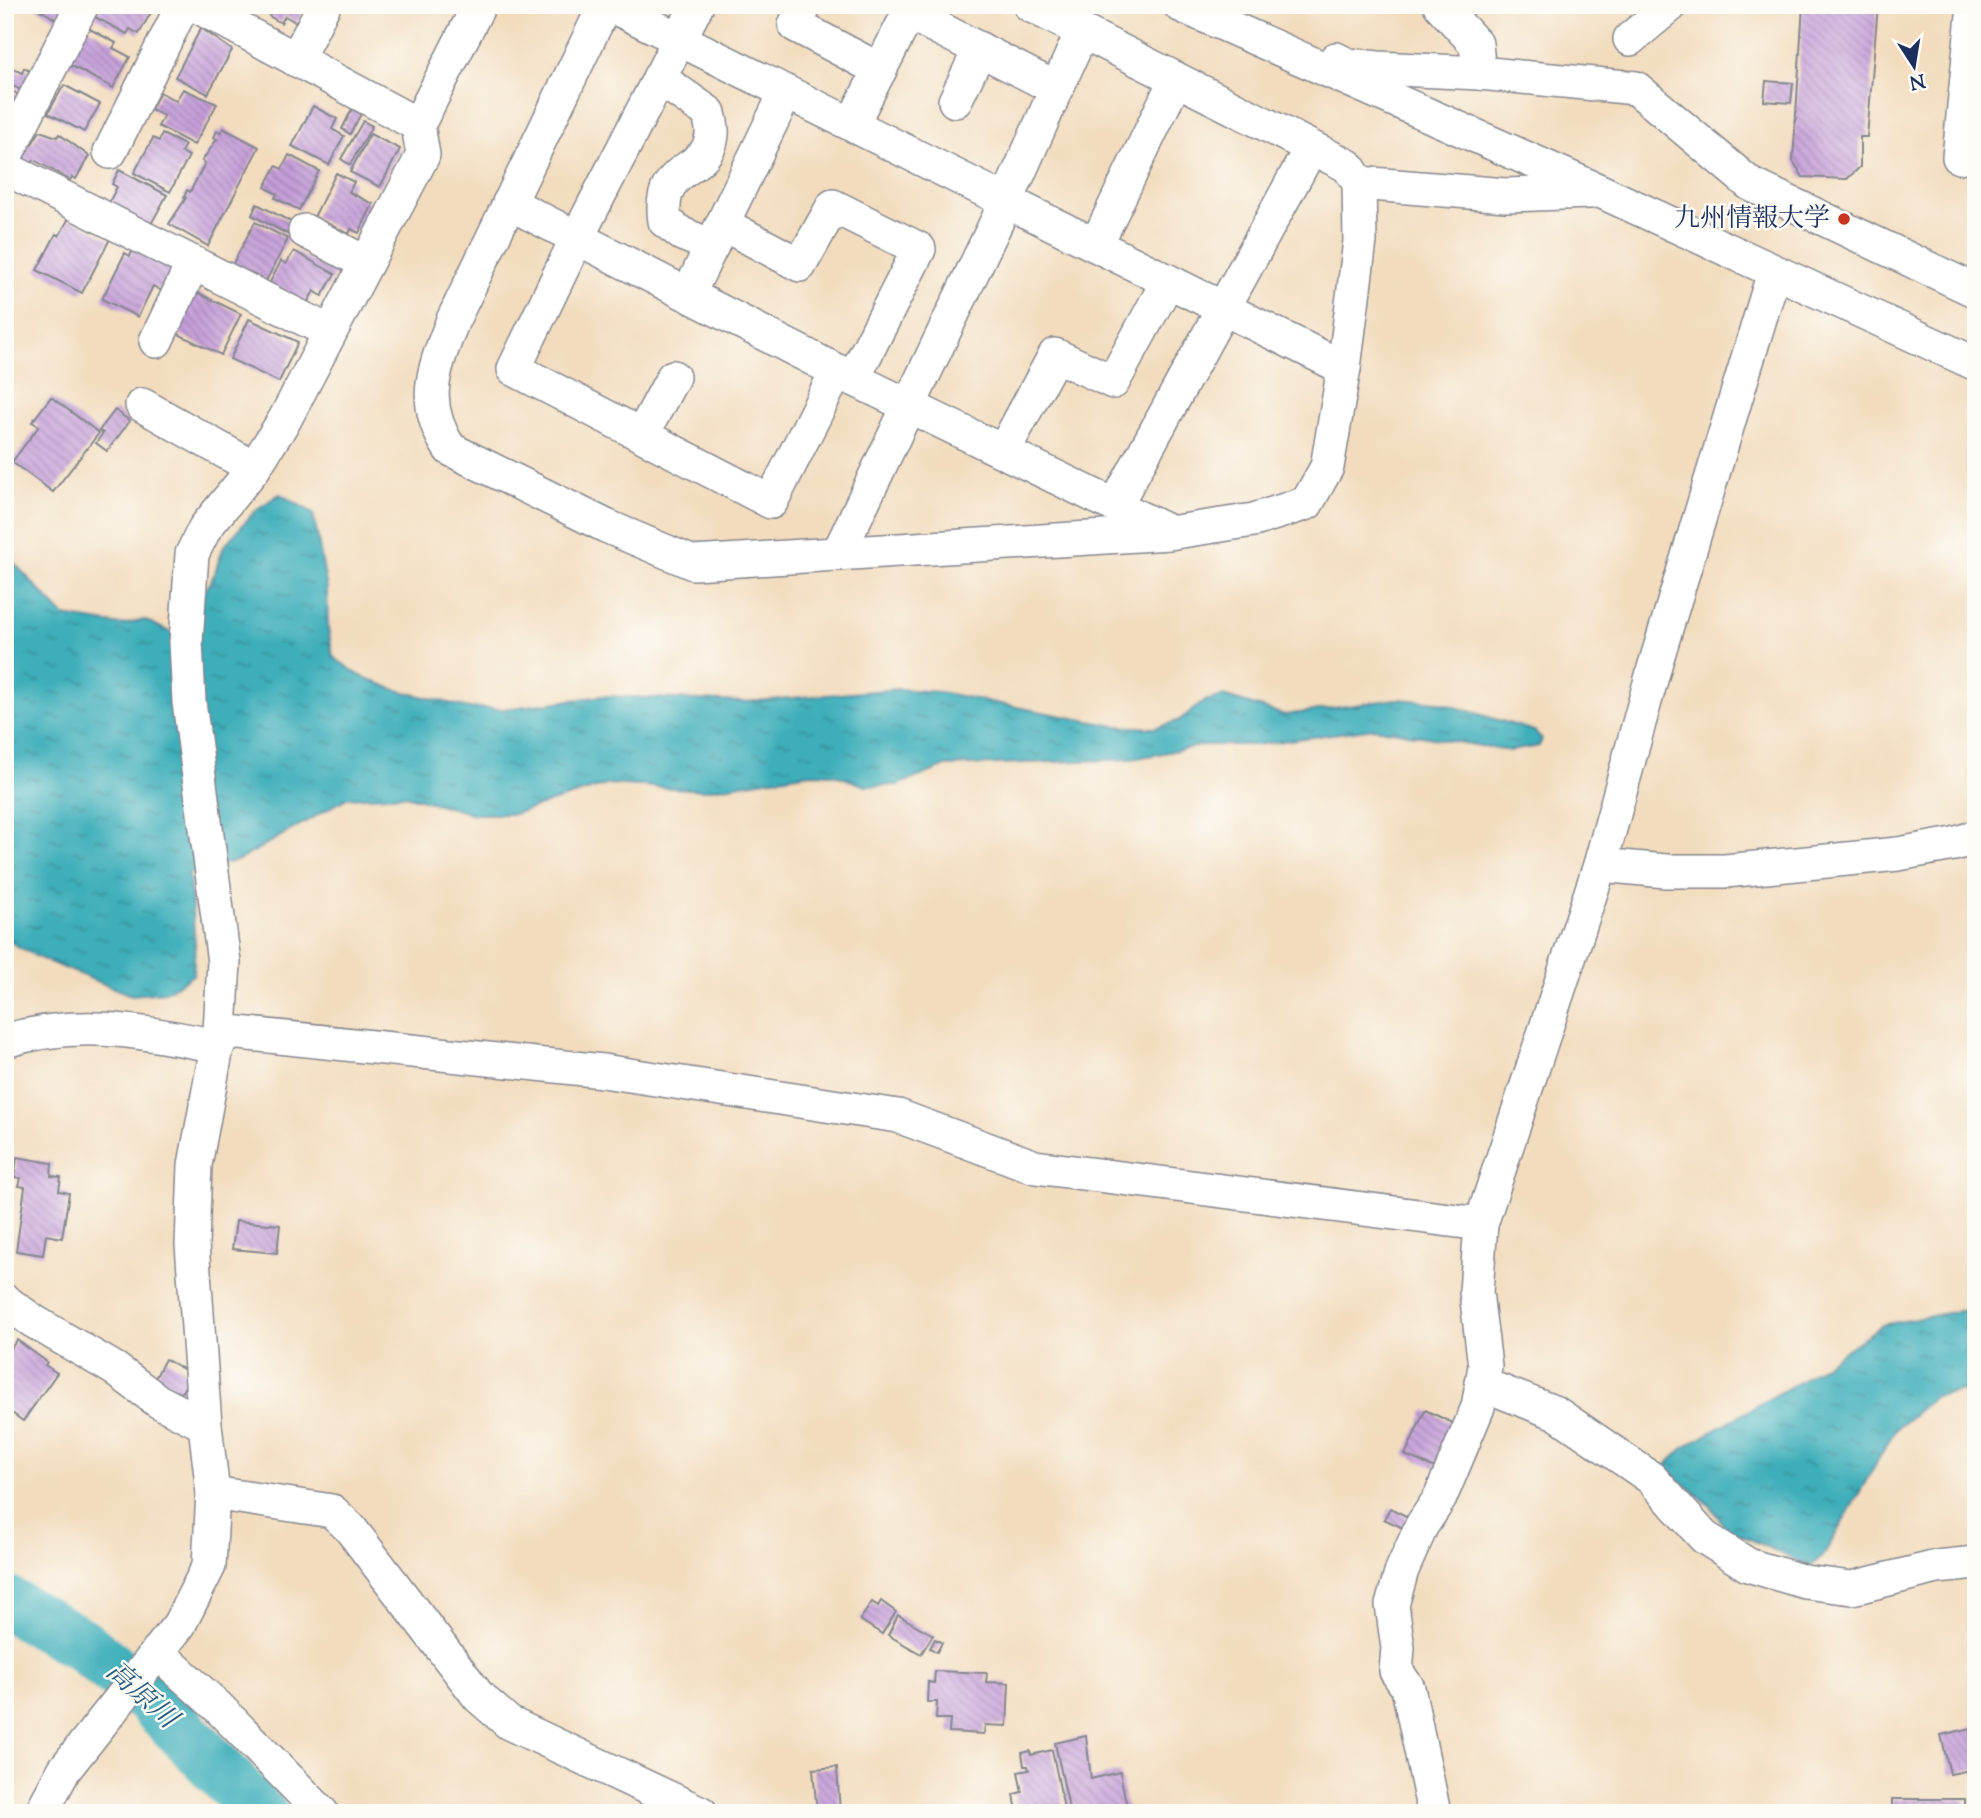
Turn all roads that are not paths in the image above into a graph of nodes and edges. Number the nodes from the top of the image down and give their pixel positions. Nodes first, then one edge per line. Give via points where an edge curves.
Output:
1 (82, 5) edge
2 (183, 5) edge
3 (195, 5) edge
4 (324, 5) edge
5 (479, 5) edge
6 (608, 5) edge
7 (697, 5) edge
8 (805, 5) edge
9 (1030, 5) edge
10 (1180, 5) edge
11 (1230, 5) edge
12 (1440, 5) edge
13 (1671, 5) edge
14 (1974, 5) edge
15 (911, 9) edge
16 (1082, 32) junction
17 (1630, 39) dead end
18 (680, 40) junction
19 (980, 49) junction
20 (296, 60) junction
21 (880, 70) junction
22 (1479, 73) junction
23 (659, 78) junction
24 (1176, 79) junction
25 (1057, 89) junction
26 (786, 92) junction
27 (955, 101) dead end
28 (852, 124) junction
29 (418, 125) junction
30 (1311, 148) junction
31 (110, 152) dead end
32 (5, 157) edge
33 (1959, 157) dead end
34 (5, 168) edge
35 (1359, 183) junction
36 (1600, 191) junction
37 (1006, 202) junction
38 (509, 204) junction
39 (305, 231) dead end
40 (717, 235) junction
41 (577, 238) junction
42 (1096, 245) junction
43 (192, 263) junction
44 (366, 263) junction
45 (1774, 272) junction
46 (1168, 281) junction
47 (1976, 291) edge
48 (689, 293) junction
49 (1224, 308) junction
50 (330, 332) junction
51 (156, 341) dead end
52 (1976, 364) edge
53 (1344, 368) junction
54 (845, 375) junction
55 (673, 377) dead end
56 (142, 405) dead end
57 (909, 406) junction
58 (642, 435) junction
59 (1004, 450) junction
60 (254, 468) junction
61 (1115, 506) junction
62 (1169, 533) junction
63 (838, 554) junction
64 (1976, 837) edge
65 (1600, 864) junction
66 (219, 1039) junction
67 (5, 1041) edge
68 (1481, 1224) junction
69 (5, 1301) edge
70 (1482, 1384) junction
71 (205, 1425) junction
72 (214, 1493) junction
73 (1976, 1563) edge
74 (157, 1652) junction
75 (1429, 1812) edge
76 (41, 1813) edge
77 (322, 1813) edge
78 (701, 1813) edge

1 - 32 street
2 - 31 street
3 - 20 street
4 - 20 street
5 - 29 street
6 - 18 street
6 - 38 street
7 - 18 street
8 - 21 street via 795,25
9 - 16 street
10 - 36 street
11 - 22 street via 1348,65
12 - 22 street via 1476,44
13 - 17 street
14 - 33 street
15 - 19 street
15 - 21 street
16 - 24 street
16 - 25 street
18 - 23 street
18 - 26 street
19 - 25 street
19 - 27 street
20 - 29 street
21 - 28 street
22 - 47 street via 1636,88 1750,184
23 - 40 street via 709,113 712,135 705,152 668,183 662,202 664,221 682,233
23 - 41 street
24 - 30 street
24 - 42 street
25 - 37 street
26 - 28 street
26 - 40 street
28 - 37 street
29 - 44 street via 423,155
30 - 35 street via 1348,166
30 - 49 street
34 - 43 street
35 - 36 street via 1506,195
35 - 53 street via 1360,241
36 - 45 street
37 - 42 street
37 - 57 street
38 - 41 street
38 - 63 street via 435,366 430,402 436,428 450,449 693,563
39 - 44 street
40 - 48 street
40 - 54 street via 800,265 833,206 919,249
41 - 48 street
41 - 58 street via 514,369
42 - 46 street
43 - 50 street
43 - 51 street
44 - 50 street
45 - 52 street
45 - 65 street
46 - 49 street
46 - 59 street via 1113,382 1055,355
48 - 54 street
49 - 53 street
49 - 61 street
50 - 60 street
53 - 62 street via 1327,467 1307,503 1254,520
54 - 57 street
54 - 58 street via 771,502
55 - 58 street
56 - 60 street
57 - 59 street
57 - 63 street
59 - 61 street
60 - 66 street via 205,528 192,554 186,642 189,702 224,962
61 - 62 street
62 - 63 street
64 - 65 street via 1899,853 1725,871
65 - 68 street
66 - 67 street via 124,1028 61,1029
66 - 68 street via 603,1071 898,1116 1035,1167
66 - 71 street via 195,1165 192,1244
68 - 70 street via 1476,1276 1485,1366
69 - 71 street via 116,1369 158,1401
70 - 73 street via 1556,1413 1651,1478 1704,1537 1748,1565 1805,1582 1852,1588 1937,1567
70 - 75 street via 1478,1408 1440,1498 1402,1570 1392,1605 1396,1671 1408,1688
71 - 72 street
72 - 74 street via 209,1566 178,1625
72 - 78 street via 332,1510 479,1697 509,1723
74 - 76 street via 64,1770
74 - 77 street

